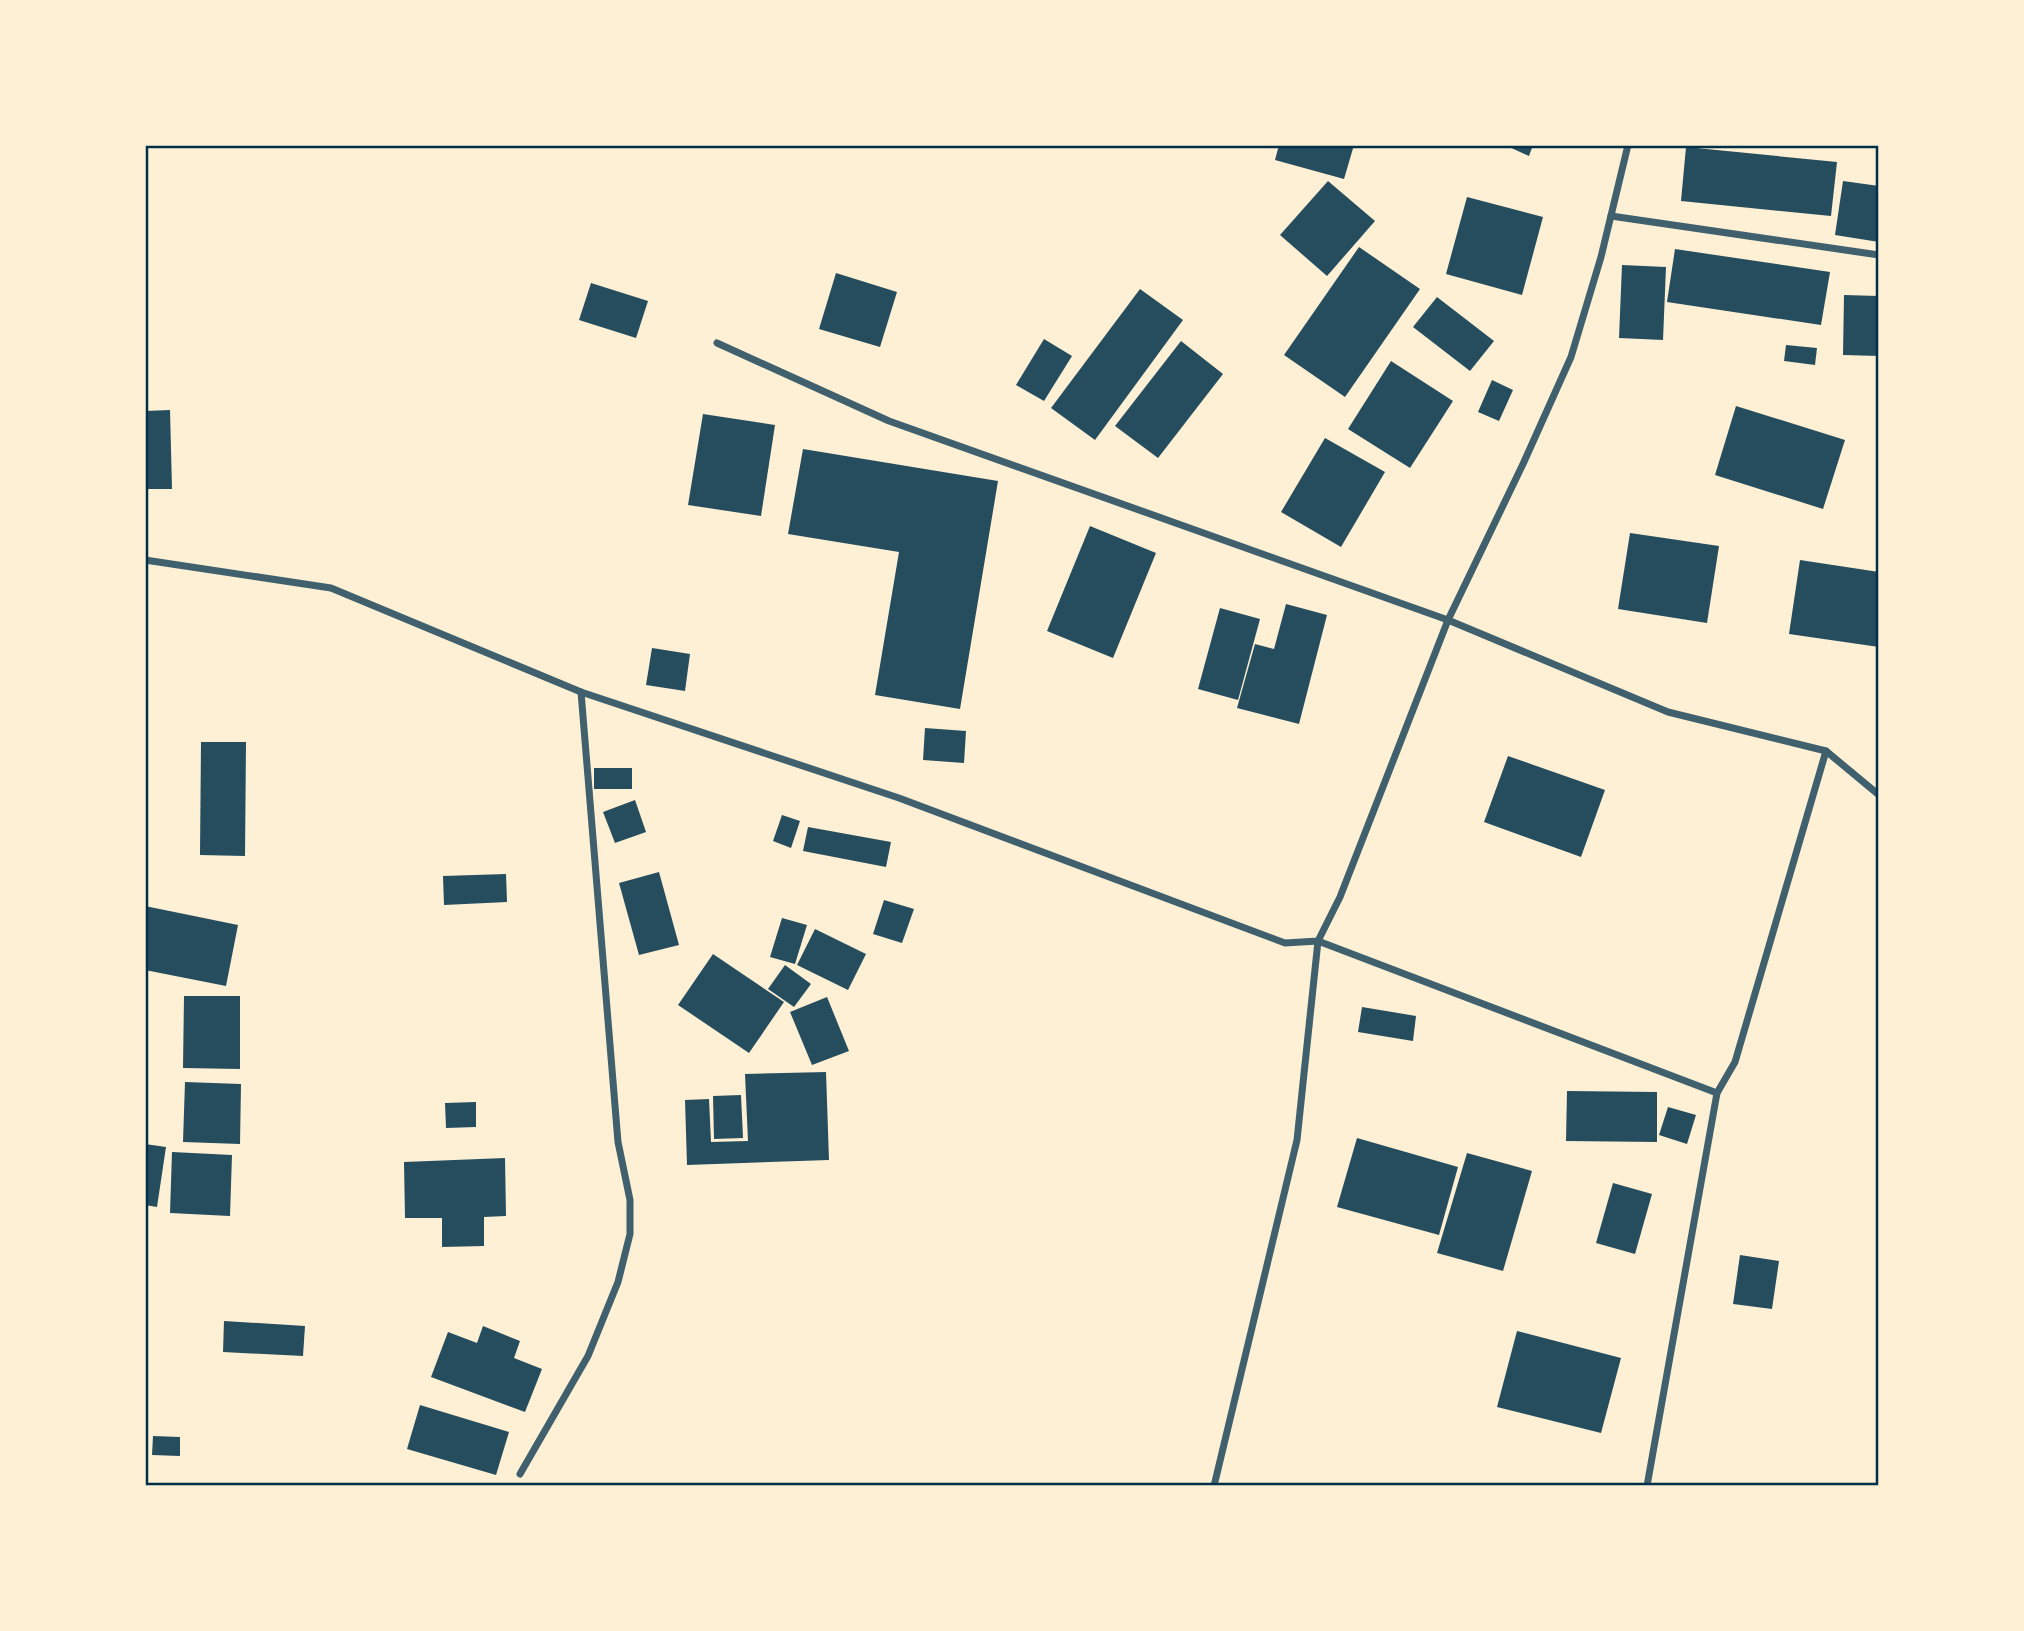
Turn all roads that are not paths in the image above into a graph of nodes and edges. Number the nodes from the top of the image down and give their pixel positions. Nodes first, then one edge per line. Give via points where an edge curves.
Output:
1 (1628, 145) edge
2 (1611, 216) junction
3 (1879, 256) edge
4 (716, 343) dead end
5 (145, 560) edge
6 (1448, 620) junction
7 (581, 692) junction
8 (1826, 751) junction
9 (1879, 795) edge
10 (1318, 941) junction
11 (1717, 1093) junction
12 (520, 1474) dead end
13 (1214, 1486) edge
14 (1647, 1486) edge

1 - 2 street
2 - 3 street
2 - 6 street via 1571,357
4 - 6 street via 889,421
5 - 7 street via 331,588
6 - 8 street via 1668,712
6 - 10 street via 1340,897
7 - 10 street via 899,798 1284,943
7 - 12 street via 618,1142 630,1200 630,1234 618,1282 588,1356
8 - 9 street
8 - 11 street via 1735,1062
10 - 11 street
10 - 13 street via 1297,1140
11 - 14 street

